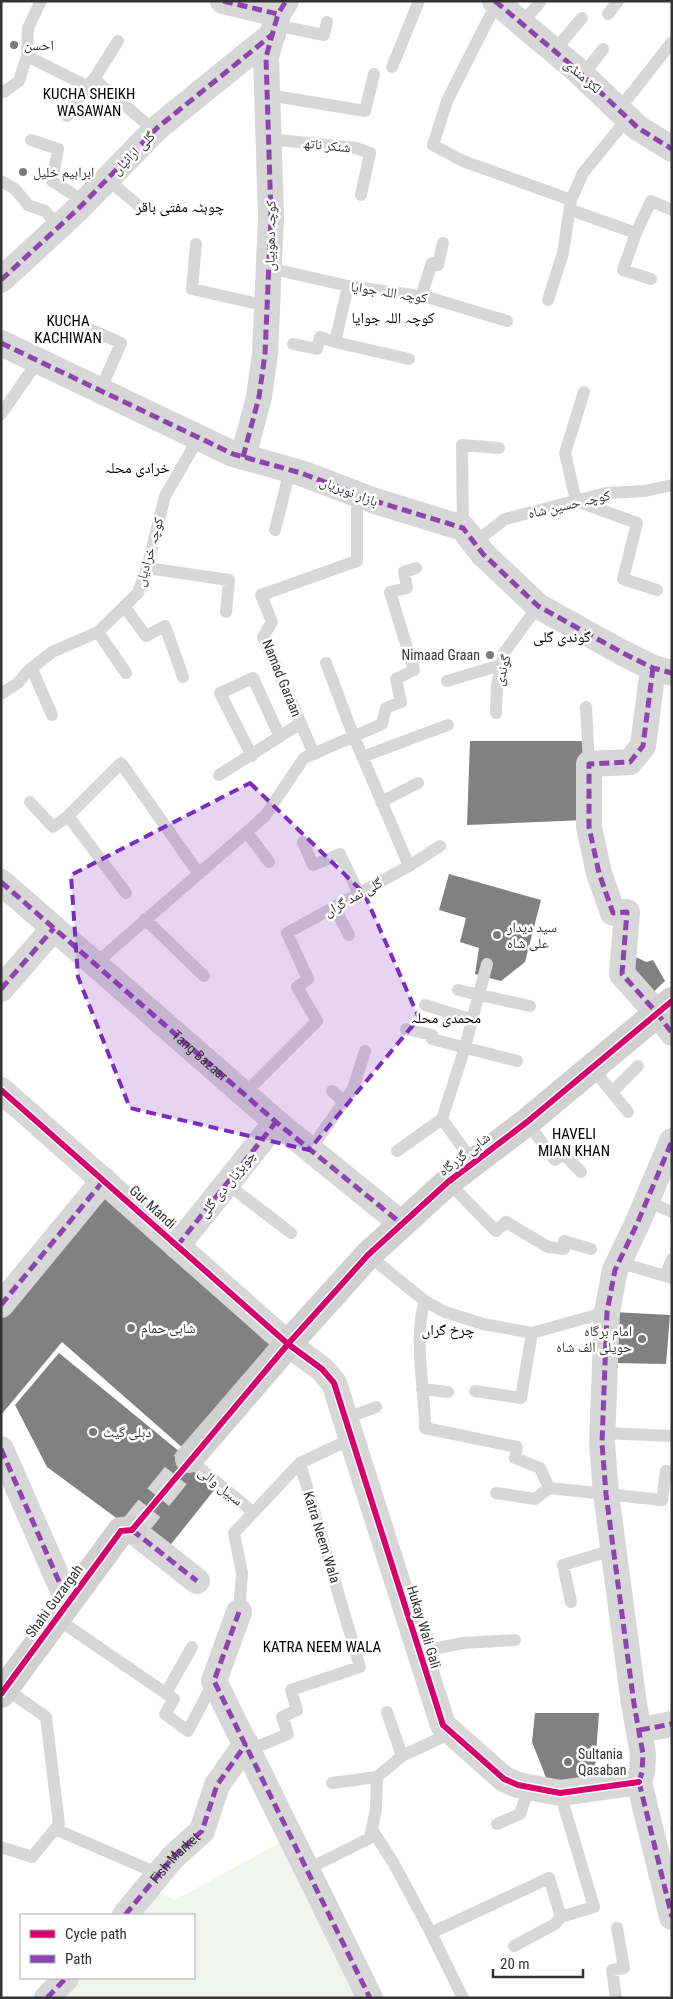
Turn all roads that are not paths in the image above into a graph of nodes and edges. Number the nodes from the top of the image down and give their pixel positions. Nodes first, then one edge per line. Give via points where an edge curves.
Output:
1 (41, 1) edge
2 (223, 1) edge
3 (419, 1) edge
4 (541, 1) edge
5 (618, 1) edge
6 (496, 2) edge
7 (608, 14) dead end
8 (278, 18) edge
9 (582, 18) dead end
10 (327, 22) dead end
11 (522, 23) junction
12 (118, 41) dead end
13 (672, 42) edge
14 (604, 49) dead end
15 (554, 50) junction
16 (27, 56) junction
17 (392, 67) dead end
18 (374, 74) dead end
19 (583, 75) junction
20 (90, 83) junction
21 (1, 91) edge
22 (268, 96) junction
23 (623, 113) junction
24 (68, 116) dead end
25 (155, 130) junction
26 (270, 139) junction
27 (31, 140) dead end
28 (672, 149) edge
29 (107, 179) junction
30 (1, 181) edge
31 (361, 195) dead end
32 (85, 202) junction
33 (138, 205) dead end
34 (571, 205) junction
35 (672, 210) edge
36 (59, 226) junction
37 (636, 233) junction
38 (443, 243) dead end
39 (196, 244) dead end
40 (269, 268) junction
41 (651, 279) dead end
42 (1, 280) edge
43 (348, 286) junction
44 (421, 296) junction
45 (548, 300) dead end
46 (268, 306) junction
47 (507, 321) dead end
48 (92, 330) dead end
49 (335, 342) junction
50 (1, 343) edge
51 (292, 344) dead end
52 (409, 358) dead end
53 (38, 361) junction
54 (100, 391) junction
55 (584, 392) dead end
56 (1, 414) edge
57 (198, 439) junction
58 (499, 448) dead end
59 (243, 457) junction
60 (290, 470) junction
61 (672, 485) edge
62 (356, 493) junction
63 (576, 501) junction
64 (275, 530) dead end
65 (469, 535) junction
66 (146, 568) junction
67 (416, 568) dead end
68 (657, 590) dead end
69 (124, 606) junction
70 (538, 606) junction
71 (226, 612) dead end
72 (98, 632) junction
73 (326, 663) dead end
74 (501, 665) junction
75 (32, 669) junction
76 (662, 670) edge
77 (126, 673) dead end
78 (183, 677) dead end
79 (447, 681) dead end
80 (1, 694) edge
81 (586, 707) dead end
82 (496, 713) dead end
83 (52, 715) dead end
84 (301, 723) junction
85 (448, 725) dead end
86 (280, 737) junction
87 (354, 737) junction
88 (314, 754) junction
89 (252, 756) junction
90 (362, 757) junction
91 (589, 764) junction
92 (220, 775) dead end
93 (418, 783) dead end
94 (30, 802) dead end
95 (381, 802) junction
96 (68, 816) junction
97 (247, 832) junction
98 (303, 842) dead end
99 (440, 846) dead end
100 (269, 862) dead end
101 (409, 866) junction
102 (199, 874) junction
103 (1, 882) edge
104 (126, 893) dead end
105 (359, 894) junction
106 (334, 907) junction
107 (145, 919) junction
108 (54, 928) junction
109 (349, 935) dead end
110 (95, 964) junction
111 (487, 964) dead end
112 (204, 976) dead end
113 (1, 989) edge
114 (458, 990) dead end
115 (479, 996) junction
116 (425, 1005) dead end
117 (530, 1006) dead end
118 (667, 1015) edge
119 (473, 1020) junction
120 (406, 1029) dead end
121 (465, 1048) junction
122 (364, 1051) dead end
123 (518, 1061) dead end
124 (638, 1066) dead end
125 (593, 1069) junction
126 (1, 1090) edge
127 (332, 1090) dead end
128 (612, 1092) junction
129 (244, 1094) junction
130 (343, 1101) junction
131 (628, 1112) dead end
132 (442, 1119) junction
133 (276, 1122) junction
134 (527, 1122) junction
135 (672, 1140) edge
136 (310, 1150) junction
137 (397, 1151) dead end
138 (473, 1162) junction
139 (581, 1172) dead end
140 (104, 1180) junction
141 (448, 1182) junction
142 (227, 1184) junction
143 (646, 1202) junction
144 (672, 1212) edge
145 (402, 1224) junction
146 (291, 1233) dead end
147 (177, 1246) junction
148 (591, 1249) dead end
149 (368, 1255) junction
150 (672, 1259) edge
151 (618, 1262) junction
152 (668, 1277) edge
153 (3, 1298) edge
154 (425, 1301) junction
155 (607, 1312) junction
156 (532, 1333) junction
157 (288, 1344) junction
158 (422, 1389) junction
159 (476, 1390) dead end
160 (448, 1392) dead end
161 (376, 1407) dead end
162 (350, 1428) junction
163 (602, 1433) junction
164 (672, 1436) edge
165 (1, 1449) edge
166 (189, 1459) joint
167 (300, 1463) junction
168 (672, 1472) edge
169 (549, 1488) junction
170 (496, 1493) dead end
171 (606, 1494) junction
172 (254, 1512) junction
173 (132, 1530) joint
174 (612, 1550) junction
175 (197, 1581) dead end
176 (571, 1602) dead end
177 (62, 1610) junction
178 (239, 1612) joint
179 (515, 1640) dead end
180 (192, 1647) dead end
181 (418, 1652) junction
182 (214, 1681) junction
183 (3, 1692) edge
184 (166, 1693) junction
185 (387, 1712) dead end
186 (672, 1724) edge
187 (640, 1730) junction
188 (453, 1732) junction
189 (247, 1747) junction
190 (402, 1756) junction
191 (377, 1777) junction
192 (639, 1782) junction
193 (332, 1783) dead end
194 (529, 1787) junction
195 (560, 1793) junction
196 (498, 1824) dead end
197 (55, 1829) junction
198 (373, 1831) junction
199 (1, 1847) edge
200 (308, 1869) junction
201 (159, 1874) junction
202 (668, 1886) edge
203 (125, 1914) edge
204 (561, 1916) junction
205 (672, 1917) edge
206 (617, 1928) dead end
207 (431, 1933) junction
208 (514, 1946) dead end
209 (65, 1979) edge
210 (47, 1998) edge
211 (370, 1998) edge
212 (462, 1998) edge
213 (616, 1998) edge

1 - 16 lane via 28,28
2 - 8 street
3 - 17 lane
4 - 11 lane
5 - 7 lane
6 - 11 street, لکڑ منڈی
6 - 34 lane via 446,101 433,145 463,162
8 - 10 lane via 324,35
8 - 22 street, کوچہ دھوبیاں via 266,58
8 - 25 street, گلی ارائیاں
9 - 15 lane
11 - 15 street, لکڑ منڈی
12 - 20 lane
13 - 23 lane
14 - 19 lane
15 - 19 street, لکڑ منڈی
16 - 20 lane
16 - 21 lane via 19,81
18 - 22 lane via 365,111
19 - 23 street, لکڑ منڈی
20 - 24 lane
20 - 25 lane
22 - 26 street, کوچہ دھوبیاں
23 - 28 street, لکڑ منڈی
23 - 34 lane via 583,173
25 - 29 street, گلی ارائیاں
26 - 31 lane, شنکر ناتھ via 356,148 370,153
26 - 40 street, کوچہ دھوبیاں
27 - 32 lane via 58,149 52,181
29 - 32 street, گلی ارائیاں
29 - 33 lane
30 - 36 lane via 15,190 28,205 45,211
32 - 36 street, گلی ارائیاں
34 - 37 lane
34 - 45 lane via 563,253
35 - 37 lane via 651,201
36 - 42 street, گلی ارائیاں
37 - 41 lane via 624,270
38 - 44 lane via 438,264 432,262
39 - 46 lane via 192,289
40 - 43 lane, کوچہ اللہ جوایا
40 - 46 street, کوچہ دھوبیاں
43 - 44 lane, کوچہ اللہ جوایا
43 - 49 lane
44 - 47 lane, کوچہ اللہ جوایا
46 - 59 street, کوچہ دھوبیاں via 259,397
48 - 54 lane via 121,343
49 - 51 lane via 320,337 317,349
49 - 52 lane
50 - 53 street, بازار نوہریاں
53 - 54 street, بازار نوہریاں
53 - 56 lane
54 - 57 street, بازار نوہریاں
55 - 63 lane via 565,453
57 - 59 street, بازار نوہریاں
57 - 66 lane, کوچہ خرادیاں via 165,496
58 - 65 lane via 462,445
59 - 60 street, بازار نوہریاں
60 - 62 street, بازار نوہریاں
60 - 64 lane
61 - 63 lane, کوچہ حسین شاہ via 645,491 606,493
62 - 65 street, بازار نوہریاں
62 - 84 lane, Namad Garaan via 357,562 260,595 272,622 263,637
63 - 65 lane, کوچہ حسین شاہ via 505,519
63 - 68 lane via 637,523 623,579
65 - 70 street, بازار نوہریاں
66 - 69 lane, کوچہ خرادیاں via 138,593
66 - 71 lane via 229,580
67 - 87 lane via 404,572 407,588 390,592 414,670 396,679 401,702 386,708 382,724
69 - 72 lane, کوچہ خرادیاں
69 - 78 lane via 146,636 165,626
70 - 74 lane, گوندی via 504,653
70 - 76 street, بازار نوہریاں
72 - 75 lane, کوچہ خرادیاں via 52,652
72 - 77 lane
73 - 87 lane
74 - 79 lane
74 - 82 lane, گوندی via 496,685
75 - 80 lane, کوچہ خرادیاں
75 - 83 lane
76 - 91 street via 643,746 630,762
81 - 91 lane
84 - 86 lane
84 - 88 lane, Namad Garaan
85 - 90 lane
86 - 89 lane
86 - 89 lane via 253,678 220,693
87 - 88 lane
87 - 90 lane
88 - 97 lane via 304,758 265,816
89 - 92 lane
90 - 95 lane
91 - 118 street via 589,827 599,873 613,913 627,912 622,974
93 - 95 lane
94 - 96 lane via 54,827
95 - 101 lane
96 - 102 lane via 121,763
96 - 104 lane
97 - 100 lane
97 - 102 lane
98 - 105 lane via 313,865 340,854
99 - 101 lane, گلی نمد گراں
101 - 105 lane, گلی نمد گراں
102 - 107 lane
103 - 108 street, Tang Bazaar
105 - 106 lane, گلی نمد گراں
106 - 109 lane
106 - 129 lane, گلی نمد گراں via 287,933 308,979 297,987 317,1021
107 - 110 lane
107 - 112 lane
108 - 110 street, Tang Bazaar
108 - 113 street
110 - 129 street, Tang Bazaar
111 - 115 lane
114 - 115 lane
115 - 117 lane
115 - 119 lane
116 - 119 lane
118 - 125 street, شاہی گزرگاہ
119 - 121 lane
120 - 121 lane via 432,1034 432,1039
121 - 123 lane
121 - 132 lane
122 - 130 lane via 353,1089
124 - 128 lane
125 - 128 lane
125 - 134 street, شاہی گزرگاہ
126 - 140 street, Gur Mandi
127 - 130 lane
128 - 131 lane
129 - 133 street, Tang Bazaar
130 - 136 lane
132 - 137 lane
132 - 138 lane
133 - 136 street, Tang Bazaar
133 - 142 street, چوہڑیاں دی گلی
134 - 138 street, شاہی گزرگاہ
134 - 139 lane via 555,1160 563,1153
135 - 143 street
136 - 145 street, Tang Bazaar
138 - 141 street, شاہی گزرگاہ
140 - 147 street, Gur Mandi
140 - 153 street
141 - 145 street, شاہی گزرگاہ
141 - 148 lane via 496,1232 506,1222 548,1247 564,1249 564,1240
142 - 146 lane
142 - 147 street, چوہڑیاں دی گلی
143 - 144 lane
143 - 151 street
145 - 149 street, شاہی گزرگاہ
147 - 157 street, Gur Mandi
149 - 154 lane
149 - 157 street, شاہی گزرگاہ
150 - 152 lane
151 - 152 lane
151 - 155 street
154 - 156 lane via 445,1312 483,1324
154 - 158 lane via 421,1322
155 - 156 lane
155 - 163 street
156 - 159 lane via 521,1398
157 - 162 street, Hukay Wali Gali via 322,1369 334,1383
157 - 166 street
158 - 160 lane
158 - 169 lane via 425,1428 517,1447 516,1458 540,1468
161 - 162 lane
162 - 167 lane
162 - 181 street, Hukay Wali Gali
163 - 164 lane
163 - 171 street
165 - 177 street
166 - 172 lane, سبیل والی
167 - 172 lane
167 - 189 lane, Katra Neem Wala via 360,1667 290,1690 297,1710 282,1717 288,1734
168 - 171 lane via 666,1471 662,1500
169 - 170 lane via 535,1499
169 - 171 lane
171 - 174 street
172 - 178 lane via 234,1533 242,1573
173 - 175 street
173 - 177 street, Shahi Guzargah via 121,1530
174 - 176 lane via 563,1565
174 - 187 street
177 - 183 street, Shahi Guzargah
177 - 184 lane
178 - 182 street
179 - 181 lane via 463,1643
180 - 184 lane
181 - 188 street, Hukay Wali Gali via 443,1725
182 - 184 lane via 188,1731 165,1714 174,1699
182 - 189 street
183 - 197 lane via 46,1717 59,1824
185 - 190 lane
186 - 187 street
187 - 192 street via 642,1772
188 - 190 lane
188 - 194 street, Hukay Wali Gali via 504,1779
189 - 200 street
189 - 201 street, Fish Market via 217,1785 202,1831
190 - 191 lane
191 - 193 lane
191 - 198 lane
192 - 195 street, Hukay Wali Gali
192 - 202 street
194 - 195 street, Hukay Wali Gali
194 - 196 lane via 520,1814
195 - 204 lane via 594,1907
197 - 199 lane via 32,1858
197 - 201 lane
198 - 200 lane via 370,1838
198 - 207 lane
200 - 211 street
201 - 203 street, Fish Market
202 - 205 street
204 - 207 lane via 549,1878
204 - 208 lane via 555,1924
206 - 213 lane via 624,1968 612,1970
207 - 212 lane
209 - 210 street

